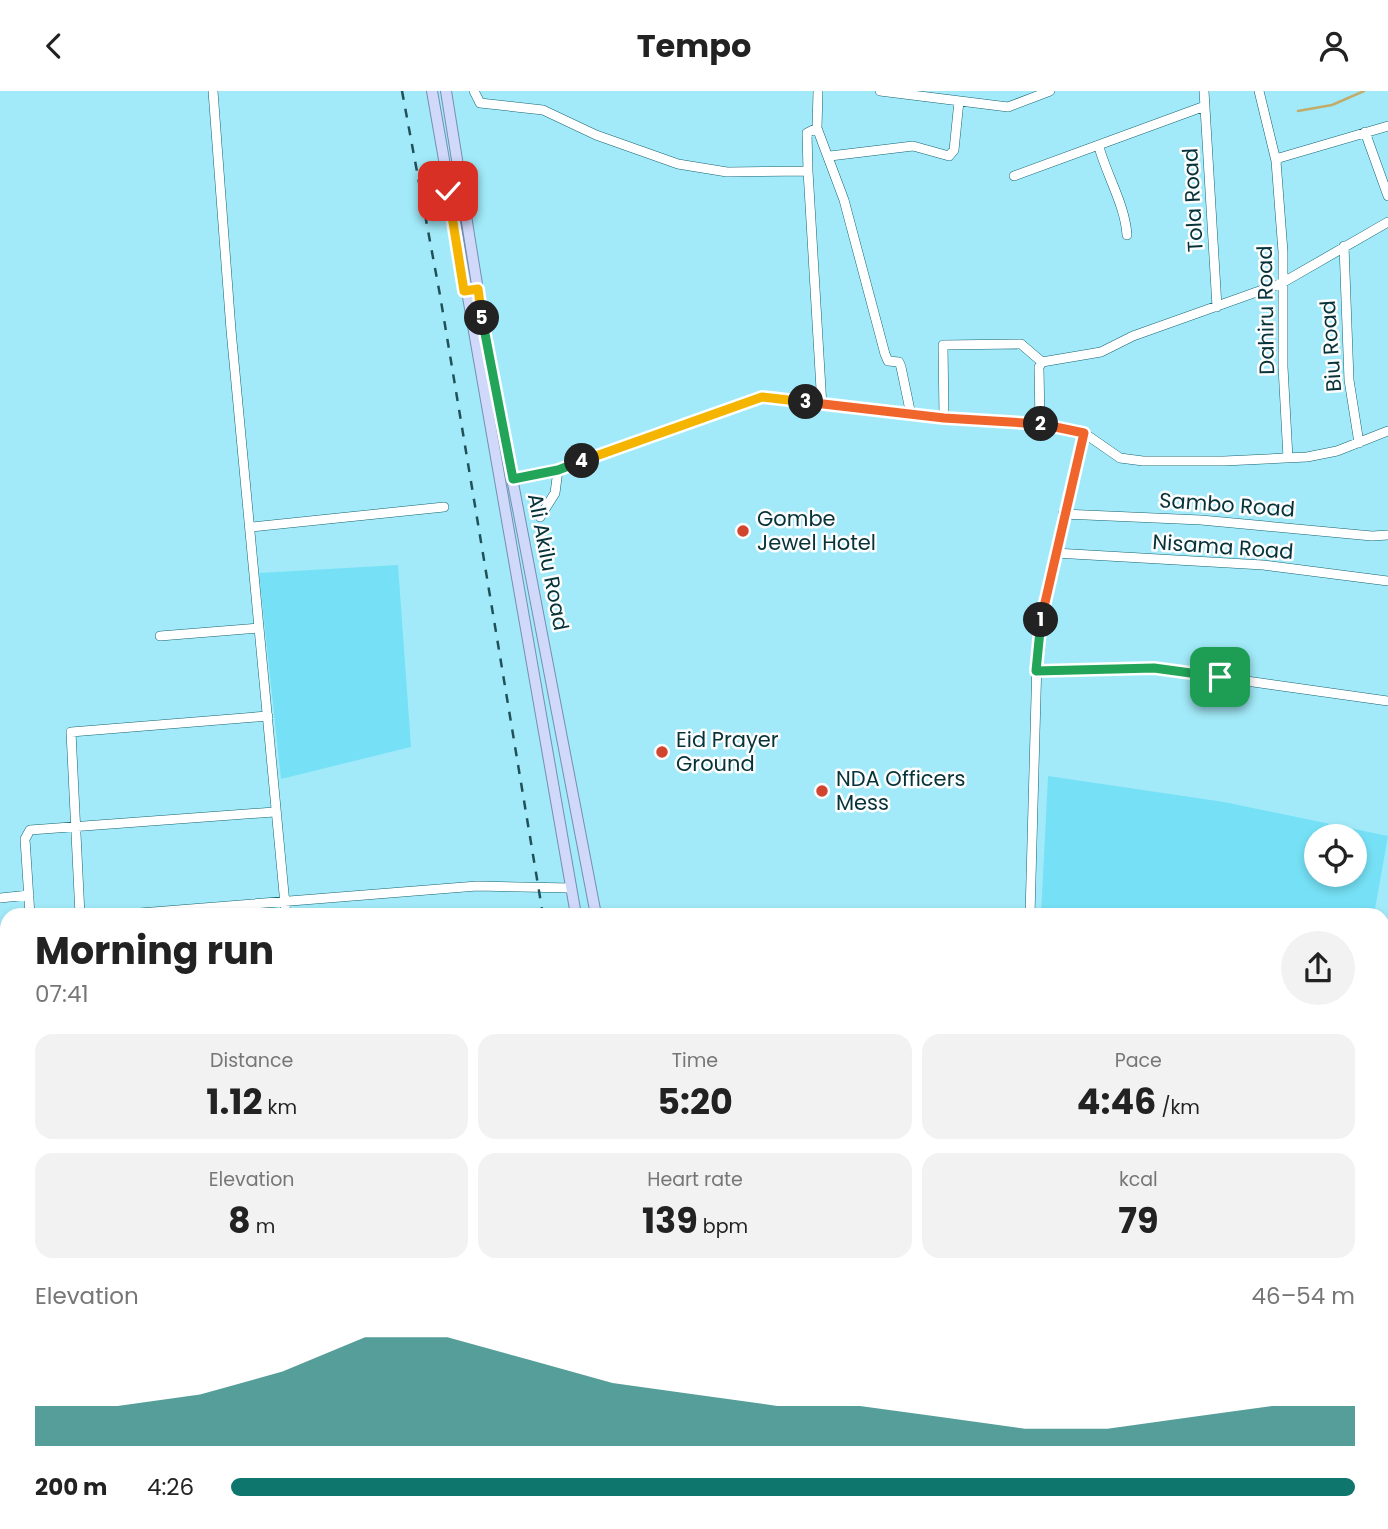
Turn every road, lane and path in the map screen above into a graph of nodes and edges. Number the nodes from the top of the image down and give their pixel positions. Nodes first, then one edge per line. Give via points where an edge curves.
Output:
1 (213, 91) edge
2 (432, 91) edge
3 (446, 91) edge
4 (453, 91) edge
5 (474, 91) edge
6 (818, 91) edge
7 (880, 91) edge
8 (1050, 91) edge
9 (1204, 91) edge
10 (1259, 91) edge
11 (899, 93) edge
12 (959, 101) junction
13 (449, 105) junction
14 (1205, 106) junction
15 (1388, 126) edge
16 (817, 128) junction
17 (1365, 132) junction
18 (1099, 147) junction
19 (830, 156) junction
20 (1276, 161) junction
21 (808, 171) junction
22 (1014, 176) dead end
23 (1388, 196) edge
24 (1388, 222) edge
25 (1127, 235) dead end
26 (1344, 246) junction
27 (1282, 283) junction
28 (478, 289) junction
29 (464, 291) junction
30 (1217, 307) junction
31 (1041, 362) junction
32 (822, 406) junction
33 (911, 415) junction
34 (944, 418) junction
35 (1040, 424) junction
36 (1388, 431) edge
37 (1084, 433) junction
38 (1359, 443) junction
39 (1288, 458) junction
40 (558, 470) junction
41 (513, 479) junction
42 (444, 507) dead end
43 (1063, 514) junction
44 (540, 517) dead end
45 (251, 527) junction
46 (1388, 535) edge
47 (1055, 553) junction
48 (1388, 581) edge
49 (259, 628) junction
50 (160, 636) dead end
51 (1036, 671) junction
52 (1388, 701) edge
53 (268, 716) junction
54 (274, 812) junction
55 (75, 827) junction
56 (571, 888) junction
57 (29, 895) junction
58 (0, 898) edge
59 (285, 902) junction
60 (30, 908) edge
61 (80, 908) edge
62 (232, 908) edge
63 (285, 908) edge
64 (575, 908) edge
65 (595, 908) edge
66 (1030, 908) edge
67 (0, 1161) edge
68 (0, 1219) edge

1 - 45 street
2 - 29 main road, Ali Akilu Road
3 - 13 main road, Ali Akilu Road
4 - 13 street
5 - 21 street via 480,103 543,110 596,135 678,164 727,172
6 - 16 street
7 - 11 street
8 - 12 street via 1009,107
9 - 14 street, Tola Road
10 - 20 street, Dahiru Road
11 - 12 street
12 - 19 street via 954,150 949,156 913,146
13 - 28 main road, Ali Akilu Road
14 - 18 street
14 - 30 street, Tola Road
15 - 17 street
16 - 19 street
16 - 21 street via 807,133
17 - 20 street
17 - 23 street
18 - 22 street
18 - 25 street via 1126,218
19 - 33 street via 885,355 888,361 899,362
20 - 27 street, Dahiru Road
21 - 32 street
24 - 26 street
26 - 27 street
26 - 38 street, Biu Road via 1349,380
27 - 30 street
27 - 39 street, Dahiru Road
28 - 29 main road
28 - 41 main road, Ali Akilu Road
29 - 56 main road, Ali Akilu Road
30 - 31 street via 1101,352
31 - 34 street via 1021,344 943,345
31 - 35 street
32 - 33 street
32 - 40 street via 762,397
33 - 34 street
34 - 35 street
35 - 37 street
36 - 38 street
37 - 39 street via 1120,458 1143,461
37 - 43 street
38 - 39 street
40 - 41 street
40 - 44 street via 555,493
41 - 65 main road, Ali Akilu Road
42 - 45 street
43 - 46 street, Sambo Road
43 - 47 street
45 - 49 street
47 - 48 street, Nisama Road via 1263,565
47 - 51 street
49 - 50 street
49 - 53 street
51 - 52 street via 1154,668
51 - 66 street
53 - 54 street
53 - 55 street via 71,732
54 - 55 street
54 - 59 street
55 - 57 street via 27,833
55 - 61 street
56 - 59 street via 477,886
56 - 64 main road, Ali Akilu Road
57 - 58 street
57 - 60 street
59 - 62 street
59 - 63 street
67 - 68 street

